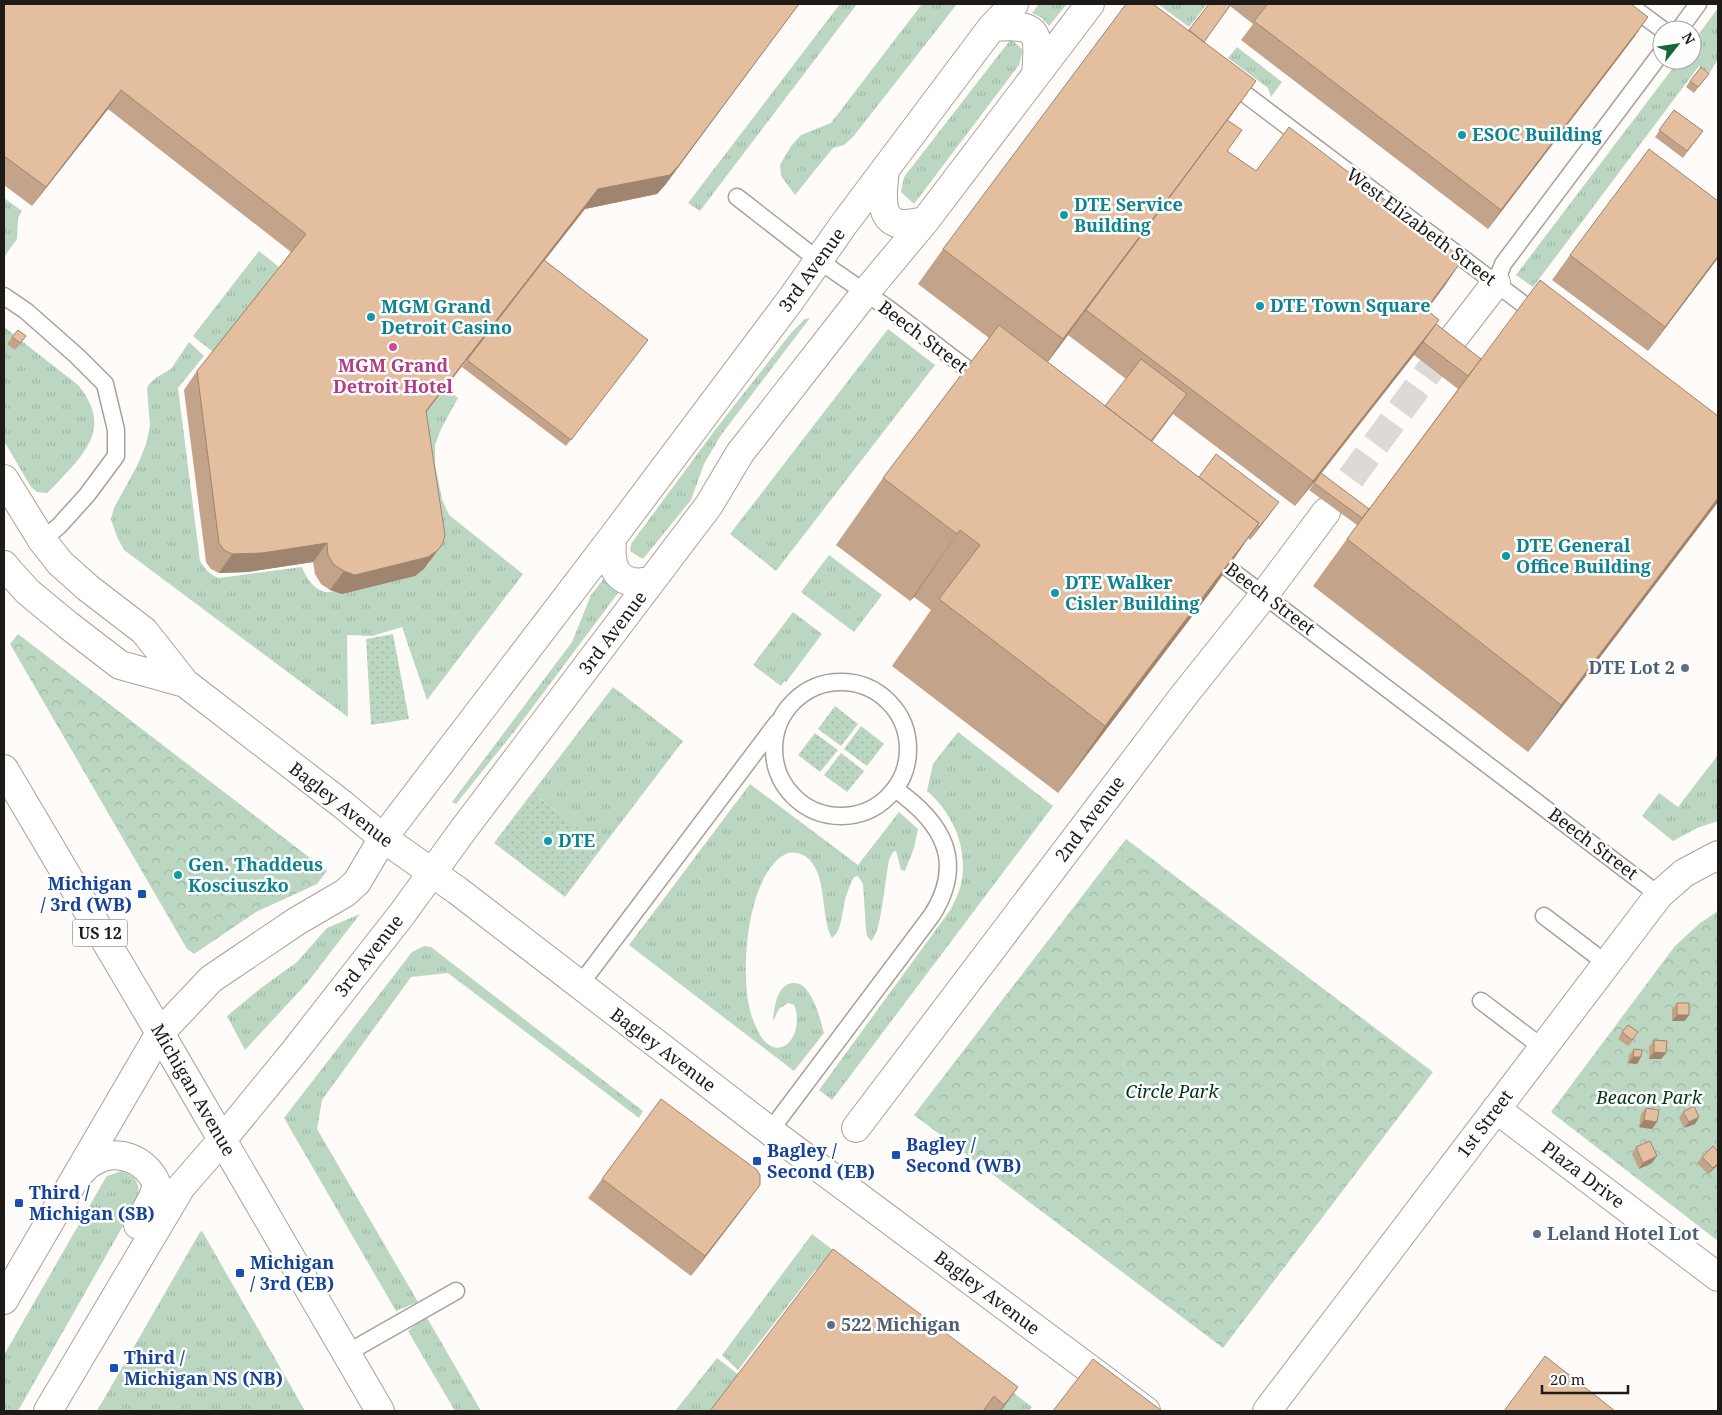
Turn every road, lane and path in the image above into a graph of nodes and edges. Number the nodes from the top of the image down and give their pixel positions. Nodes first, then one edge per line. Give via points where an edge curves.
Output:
1 (1014, 4) edge
2 (1090, 4) edge
3 (1628, 4) edge
4 (1698, 4) edge
5 (1686, 20) edge
6 (1652, 22) edge
7 (992, 27) junction
8 (1652, 65) edge
9 (1036, 74) junction
10 (1219, 74) edge
11 (885, 170) junction
12 (737, 197) dead end
13 (925, 221) junction
14 (818, 260) junction
15 (1496, 283) junction
16 (864, 293) junction
17 (4, 296) edge
18 (1551, 325) edge
19 (1452, 340) tunnel mouth
20 (996, 392) edge
21 (4, 479) edge
22 (1326, 512) tunnel mouth
23 (612, 538) junction
24 (42, 540) junction
25 (1201, 547) edge
26 (6, 568) edge
27 (652, 580) junction
28 (1264, 595) junction
29 (185, 683) junction
30 (788, 709) junction
31 (4, 769) edge
32 (895, 789) junction
33 (383, 838) junction
34 (1718, 854) edge
35 (431, 873) junction
36 (1659, 895) junction
37 (1544, 916) dead end
38 (1607, 964) junction
39 (579, 986) junction
40 (1481, 1000) dead end
41 (160, 1033) junction
42 (1543, 1048) junction
43 (1496, 1109) junction
44 (856, 1128) dead end
45 (770, 1132) junction
46 (222, 1140) junction
47 (74, 1180) junction
48 (1718, 1277) edge
49 (456, 1290) dead end
50 (4, 1300) edge
51 (92, 1335) junction
52 (347, 1353) junction
53 (48, 1411) edge
54 (380, 1411) edge
55 (1146, 1411) edge
56 (1267, 1411) edge

1 - 7 main road, 3rd Avenue
2 - 9 main road, 3rd Avenue
3 - 6 lane
4 - 5 lane
7 - 9 main road via 1018,25 1031,31 1038,49
7 - 11 main road, 3rd Avenue
8 - 15 lane via 1503,264
9 - 13 main road, 3rd Avenue
10 - 15 lane, West Elizabeth Street
11 - 13 main road via 882,202 887,215 904,224
11 - 14 main road, 3rd Avenue
12 - 14 lane, Beech Street
13 - 16 main road, 3rd Avenue
14 - 16 lane, Beech Street
14 - 23 main road, 3rd Avenue
15 - 18 lane, West Elizabeth Street
15 - 19 main road
16 - 20 lane, Beech Street
16 - 27 main road, 3rd Avenue via 740,453 709,505
17 - 24 lane via 78,356 105,384 116,430 116,456 60,526
21 - 24 main road, Bagley Avenue
22 - 28 main road, 2nd Avenue
23 - 27 main road, 3rd Avenue via 612,558 623,579 640,584
23 - 33 main road, 3rd Avenue
24 - 29 main road, Bagley Avenue via 60,564 144,631
25 - 28 lane, Beech Street
26 - 29 main road, Bagley Avenue via 28,592 120,665
27 - 35 main road, 3rd Avenue
28 - 36 lane, Beech Street
28 - 44 main road, 2nd Avenue via 1185,694
29 - 33 main road, Bagley Avenue
30 - 32 lane via 806,692 829,683 849,682 877,692 898,713 908,742 907,762
30 - 32 lane via 775,739 776,762 786,787 806,806 827,814 854,815 880,804
30 - 39 lane
31 - 41 main road, Michigan Avenue / US 12
32 - 45 lane via 922,810 943,842 948,868 944,893 932,915
33 - 35 main road, Bagley Avenue
33 - 41 main road, 3rd Avenue via 357,882 345,893 211,979
34 - 36 main road, 1st Street via 1684,872
35 - 39 main road, Bagley Avenue
35 - 46 main road, 3rd Avenue
36 - 38 main road, 1st Street
37 - 38 lane
38 - 42 main road, 1st Street
39 - 45 main road, Bagley Avenue
40 - 42 lane
41 - 46 main road, Michigan Avenue / US 12
41 - 47 main road, 3rd Avenue
42 - 43 main road, 1st Street
43 - 48 main road, Plaza Drive
43 - 56 main road, 1st Street
45 - 55 main road, Bagley Avenue
46 - 51 main road, 3rd Avenue via 181,1187
46 - 52 main road, Michigan Avenue / US 12
47 - 50 main road, 3rd Avenue
47 - 51 main road, 3rd Avenue via 91,1163 116,1155 138,1161 157,1185 146,1211 84,1315
49 - 52 lane
51 - 53 main road, 3rd Avenue
52 - 54 main road, Michigan Avenue / US 12

